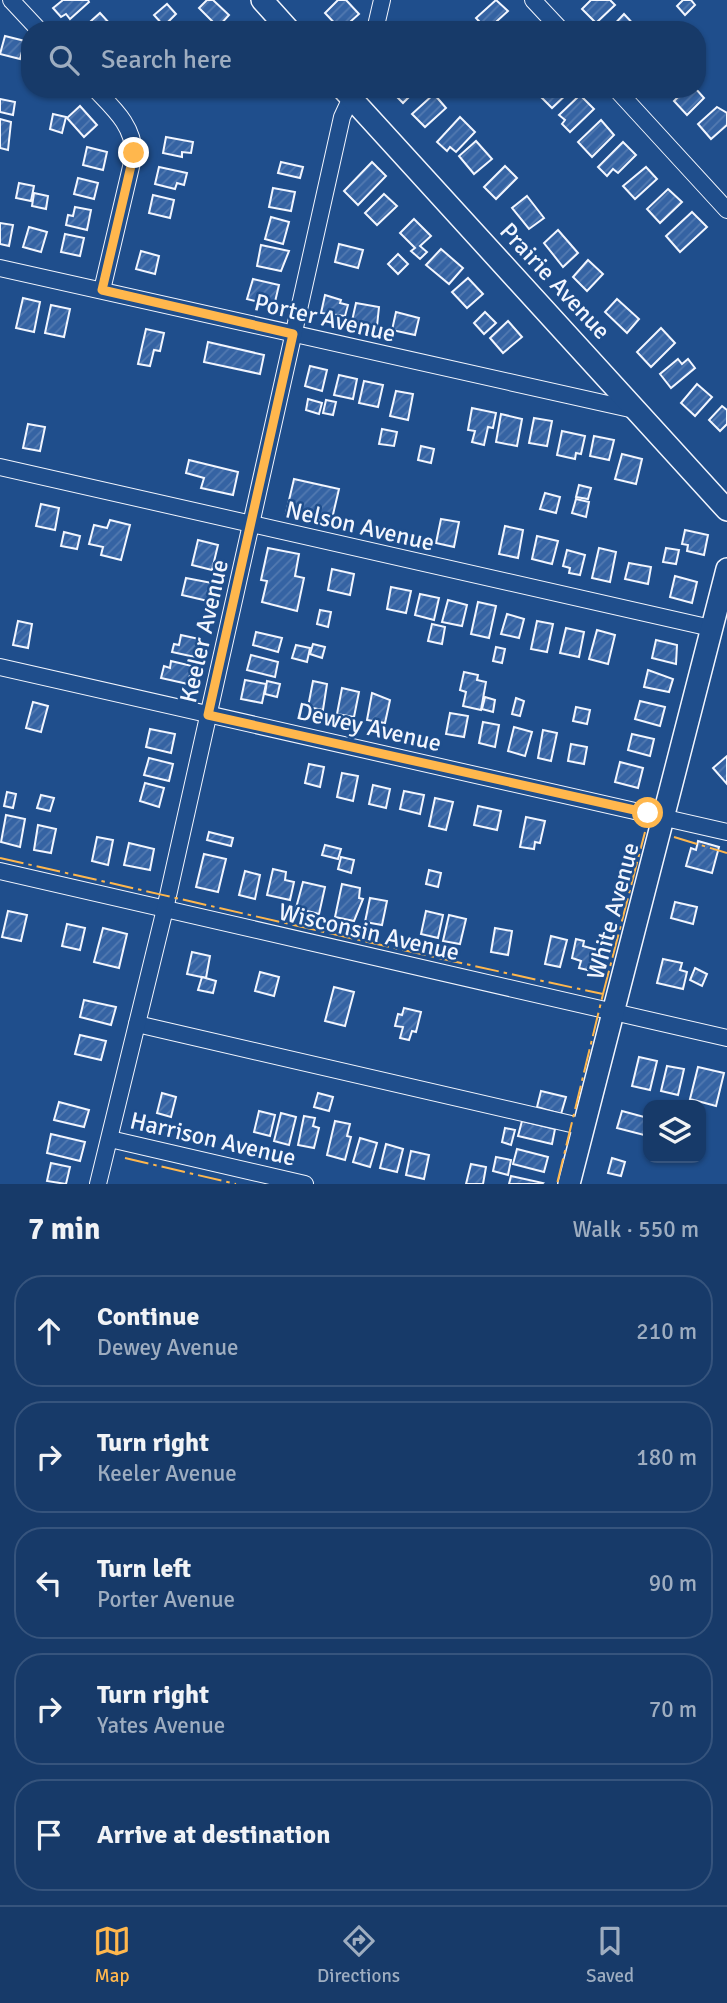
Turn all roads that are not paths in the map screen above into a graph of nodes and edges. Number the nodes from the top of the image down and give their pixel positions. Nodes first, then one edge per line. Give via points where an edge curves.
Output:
1 (10, 0) edge
2 (262, 0) edge
3 (383, 0) edge
4 (533, 0) edge
5 (30, 21) edge
6 (281, 21) edge
7 (377, 21) edge
8 (553, 21) edge
9 (103, 98) edge
10 (348, 98) edge
11 (355, 98) edge
12 (624, 98) edge
13 (727, 210) edge
14 (0, 268) edge
15 (102, 290) junction
16 (293, 334) junction
17 (639, 411) junction
18 (0, 467) edge
19 (727, 510) edge
20 (251, 525) junction
21 (727, 569) edge
22 (711, 628) junction
23 (0, 667) edge
24 (208, 715) junction
25 (665, 817) junction
26 (727, 832) edge
27 (0, 872) edge
28 (164, 909) junction
29 (614, 1012) junction
30 (137, 1024) junction
31 (727, 1038) edge
32 (584, 1127) junction
33 (110, 1139) junction
34 (98, 1184) edge
35 (305, 1184) edge
36 (569, 1184) edge

1 - 5 street
2 - 6 main road
3 - 7 street
4 - 8 street
9 - 15 street via 124,120 134,142
10 - 16 street, Keeler Avenue
11 - 17 main road, Prairie Avenue
12 - 13 street
14 - 15 street, Porter Avenue
15 - 16 street, Porter Avenue
16 - 17 street, Porter Avenue
16 - 20 street, Keeler Avenue
17 - 19 main road, Prairie Avenue
18 - 20 street, Nelson Avenue
20 - 22 street, Nelson Avenue
20 - 24 street, Keeler Avenue
21 - 22 main road, White Avenue
22 - 25 main road, White Avenue
23 - 24 street, Dewey Avenue
24 - 25 street, Dewey Avenue
24 - 28 street, Keeler Avenue
25 - 26 street, Dewey Avenue
25 - 29 main road, White Avenue
27 - 28 street, Wisconsin Avenue
28 - 29 street, Wisconsin Avenue
28 - 30 street, Keeler Avenue
29 - 31 street, Wisconsin Avenue
29 - 32 main road, White Avenue
30 - 32 street
30 - 33 street, Keeler Avenue
32 - 36 main road, White Avenue
33 - 34 street, Keeler Avenue
33 - 35 street, Harrison Avenue

